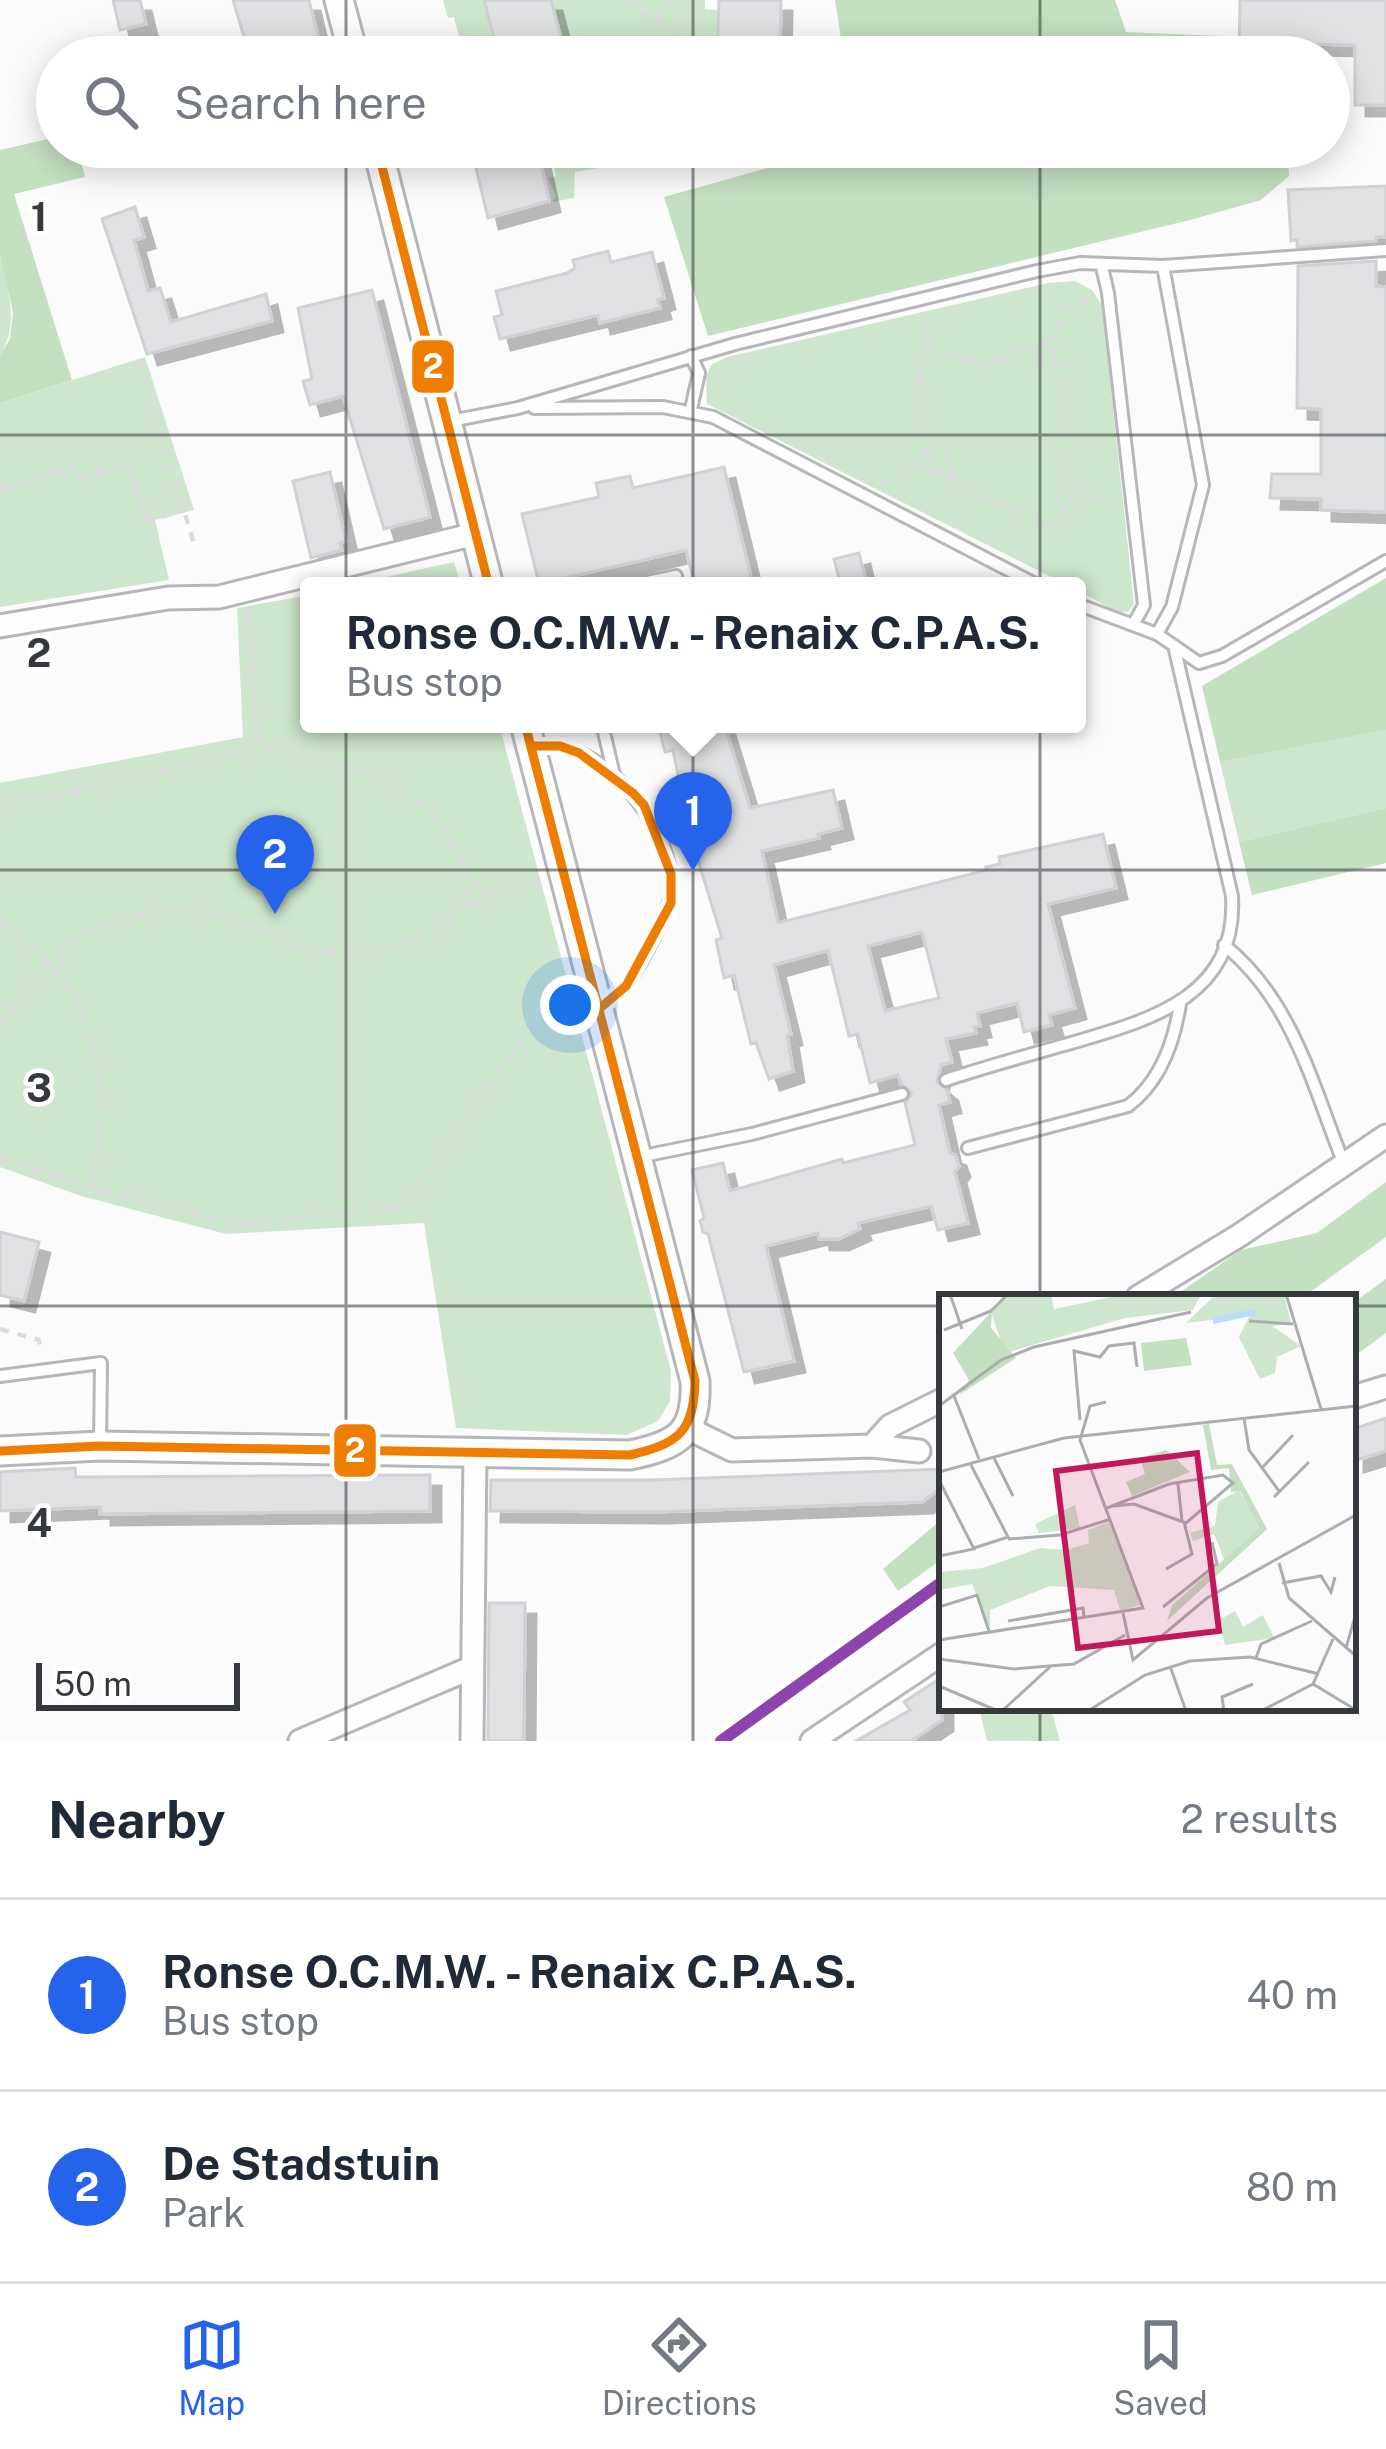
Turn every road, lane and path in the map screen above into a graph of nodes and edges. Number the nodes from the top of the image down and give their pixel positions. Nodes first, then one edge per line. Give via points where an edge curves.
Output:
1 (339, 0) edge
2 (629, 0) edge
3 (669, 0) edge
4 (657, 22) junction
5 (348, 36) edge
6 (682, 36) edge
7 (382, 168) edge
8 (1386, 250) edge
9 (1163, 266) junction
10 (1102, 267) junction
11 (1108, 293) junction
12 (919, 300) junction
13 (1050, 344) junction
14 (928, 345) junction
15 (1036, 352) junction
16 (691, 356) junction
17 (1056, 359) junction
18 (139, 360) dead end
19 (518, 408) junction
20 (691, 410) junction
21 (448, 421) junction
22 (926, 458) junction
23 (916, 465) junction
24 (952, 477) junction
25 (1079, 489) junction
26 (0, 490) edge
27 (870, 498) junction
28 (185, 510) junction
29 (1133, 512) junction
30 (475, 534) junction
31 (194, 544) dead end
32 (1386, 562) edge
33 (676, 576) dead end
34 (306, 577) edge
35 (487, 577) edge
36 (671, 577) edge
37 (1022, 577) edge
38 (300, 579) edge
39 (247, 592) junction
40 (1086, 608) edge
41 (1128, 624) junction
42 (0, 626) edge
43 (1157, 634) junction
44 (1175, 650) junction
45 (604, 733) edge
46 (528, 735) edge
47 (260, 749) junction
48 (615, 779) junction
49 (0, 800) edge
50 (562, 875) junction
51 (470, 884) junction
52 (487, 896) junction
53 (468, 903) junction
54 (0, 922) edge
55 (1224, 945) junction
56 (48, 960) junction
57 (588, 976) junction
58 (1180, 1004) junction
59 (598, 1009) junction
60 (0, 1025) edge
61 (946, 1080) dead end
62 (902, 1094) dead end
63 (1386, 1136) edge
64 (968, 1148) dead end
65 (638, 1157) junction
66 (0, 1158) edge
67 (1345, 1164) junction
68 (90, 1188) junction
69 (1143, 1294) edge
70 (0, 1329) edge
71 (44, 1370) junction
72 (0, 1376) edge
73 (1386, 1387) edge
74 (1356, 1396) edge
75 (939, 1402) edge
76 (687, 1428) junction
77 (100, 1446) junction
78 (872, 1446) junction
79 (0, 1451) edge
80 (919, 1451) dead end
81 (475, 1453) junction
82 (939, 1656) edge
83 (471, 1668) junction
84 (300, 1741) edge
85 (472, 1741) edge
86 (812, 1741) edge

1 - 5 street
2 - 4 path
3 - 4 path
4 - 6 path
7 - 21 street
8 - 9 lane
9 - 10 lane
9 - 43 lane via 1204,485 1172,607
10 - 11 lane
10 - 12 lane via 1080,263
11 - 13 path via 1068,305
11 - 29 lane
12 - 14 path
12 - 16 lane
13 - 15 path
13 - 17 path
14 - 15 path via 981,365 1025,345
14 - 22 path via 920,365
15 - 17 path via 1040,363
16 - 19 lane
16 - 20 lane via 699,373
17 - 25 path via 1068,368 1061,473
18 - 28 path
19 - 20 lane
19 - 21 lane
20 - 27 lane
21 - 30 street
22 - 23 path
22 - 24 path via 946,455
23 - 24 path
23 - 27 path
24 - 25 path via 1052,525
25 - 29 path
26 - 28 path via 74,466 80,479 128,463 149,520
27 - 37 lane
28 - 31 path
29 - 41 lane via 1144,605
30 - 34 street
30 - 35 street
32 - 44 lane via 1222,656 1198,663
33 - 36 lane
38 - 39 street
39 - 42 street
39 - 47 path
40 - 41 lane
41 - 43 lane
43 - 44 lane
44 - 55 lane via 1232,896 1234,923
45 - 48 lane
46 - 48 lane via 579,753
46 - 50 street
47 - 49 path via 62,795
47 - 51 path via 319,757 395,785 432,811
48 - 59 lane via 644,805 673,889 626,986
50 - 52 path
50 - 57 street
51 - 52 path
51 - 53 path
52 - 53 path via 480,905
53 - 56 path via 421,936 378,949 315,950 206,913 146,913 88,933
54 - 56 path
55 - 58 lane via 1213,972
55 - 67 lane via 1291,1027
56 - 60 path
56 - 68 path via 80,1009 101,1081
57 - 59 street
57 - 68 path via 565,982 401,1207 239,1224
58 - 61 lane via 1148,1021
58 - 64 lane via 1166,1055 1147,1092 1128,1106
59 - 65 street
62 - 65 lane
63 - 67 street
65 - 76 street via 695,1381
66 - 68 path
67 - 69 street
70 - 71 path via 39,1340
71 - 72 lane
71 - 77 lane via 100,1363
73 - 74 street
75 - 78 street via 890,1426
76 - 78 street via 732,1450
76 - 81 street via 630,1455
77 - 79 street
77 - 81 street
78 - 80 street
81 - 83 street
82 - 86 street
83 - 84 street
83 - 85 street

